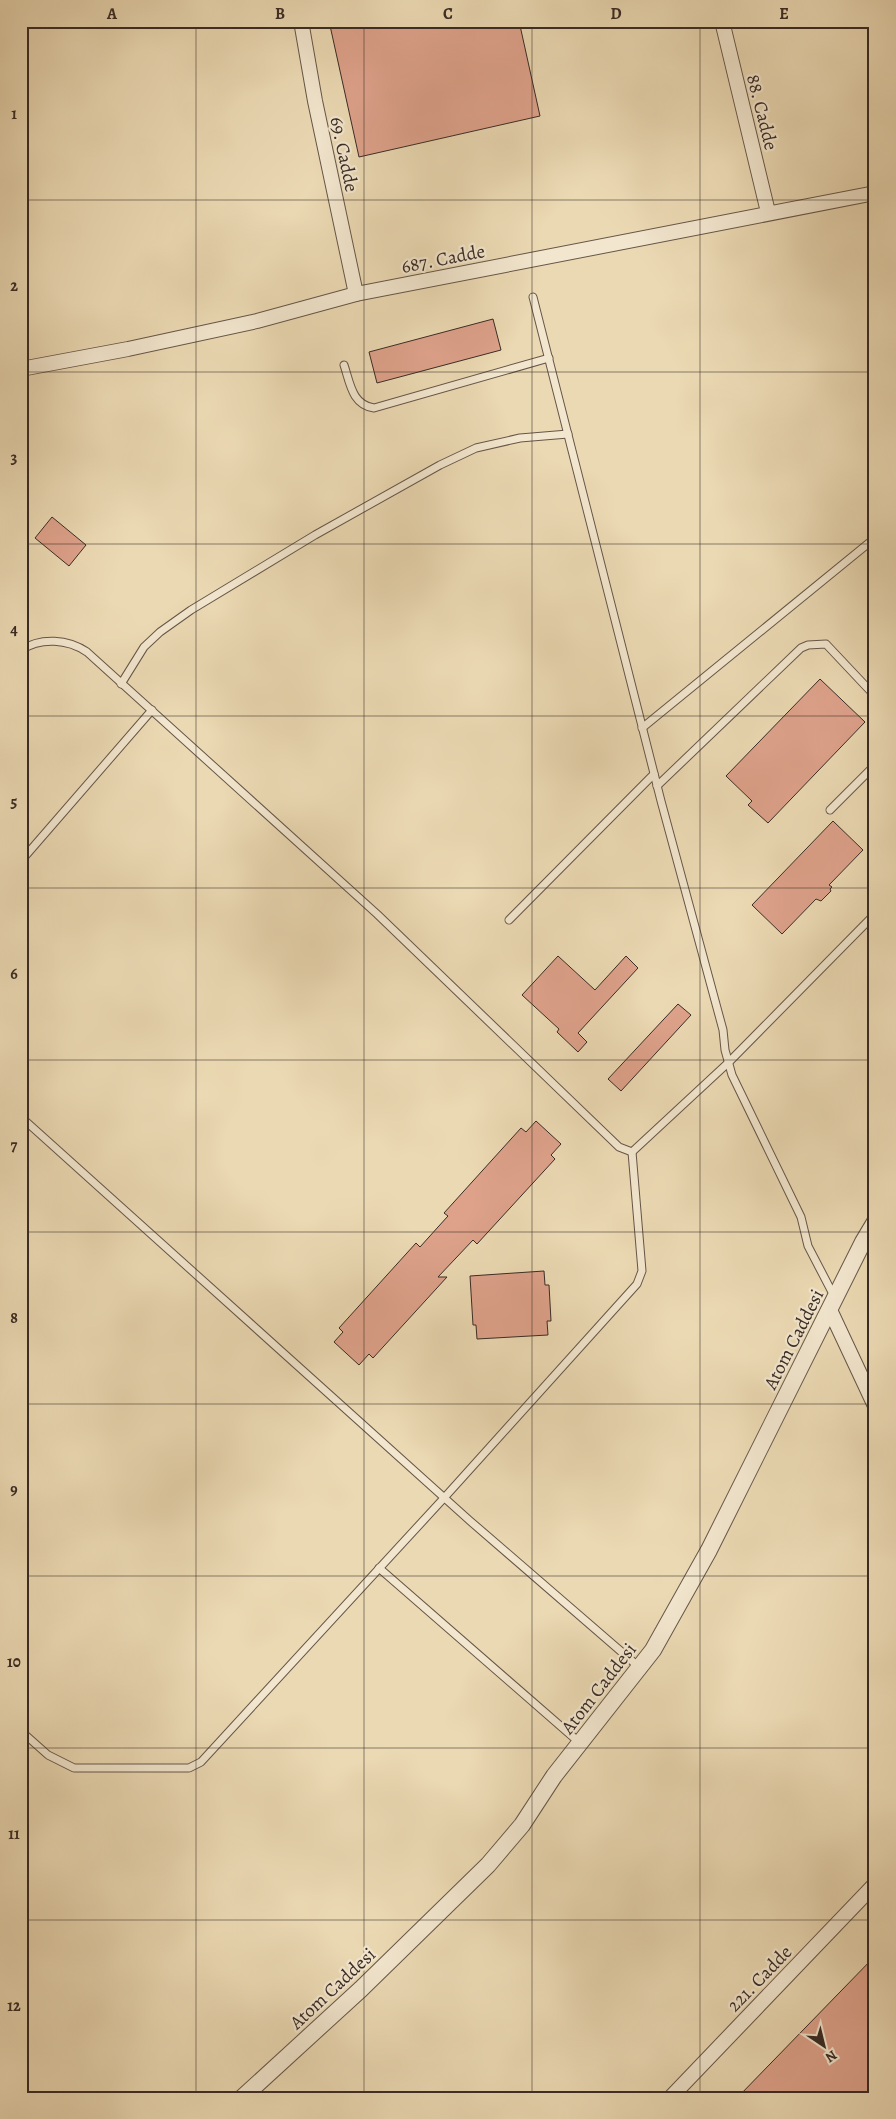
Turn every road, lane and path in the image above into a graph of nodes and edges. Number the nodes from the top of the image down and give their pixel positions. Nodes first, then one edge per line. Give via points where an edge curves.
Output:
1 (301, 21) edge
2 (722, 21) edge
3 (875, 193) edge
4 (768, 212) junction
5 (356, 294) junction
6 (533, 297) dead end
7 (548, 358) junction
8 (344, 365) dead end
9 (21, 369) edge
10 (568, 434) junction
11 (875, 538) edge
12 (21, 650) edge
13 (121, 683) junction
14 (875, 696) edge
15 (152, 710) junction
16 (642, 728) junction
17 (875, 765) edge
18 (654, 774) junction
19 (657, 786) junction
20 (830, 810) dead end
21 (21, 861) edge
22 (875, 914) edge
23 (509, 920) dead end
24 (729, 1062) junction
25 (21, 1117) edge
26 (632, 1152) junction
27 (875, 1222) edge
28 (832, 1304) junction
29 (875, 1406) edge
30 (444, 1498) junction
31 (379, 1568) junction
32 (639, 1667) junction
33 (21, 1731) edge
34 (580, 1743) junction
35 (875, 1884) edge
36 (242, 2098) edge
37 (670, 2098) edge

1 - 5 street, 69. Cadde
2 - 4 street, 88. Cadde
3 - 4 street, 687. Cadde
4 - 5 street, 687. Cadde
5 - 9 street, 687. Cadde via 128,350
6 - 7 lane
7 - 8 lane via 374,408 358,402
7 - 10 lane
10 - 13 lane via 520,438 476,448 440,465 192,610 144,647
10 - 16 lane
11 - 16 lane
12 - 13 lane via 38,643 69,642 87,652
13 - 15 lane
14 - 19 lane via 826,644 808,645 801,648
15 - 21 lane
15 - 26 lane via 377,914 620,1147
16 - 18 lane
17 - 20 lane
18 - 19 lane
18 - 23 lane
19 - 24 lane
22 - 24 lane
24 - 26 lane
24 - 28 lane via 732,1075 801,1217 808,1246
25 - 30 lane
26 - 30 lane via 642,1261 640,1278
27 - 28 street, Atom Caddesi
28 - 29 street
28 - 32 street, Atom Caddesi via 709,1550 667,1628
30 - 31 lane
30 - 32 lane
31 - 33 lane via 194,1767 74,1768 48,1755
31 - 34 lane
32 - 34 street, Atom Caddesi
34 - 36 street, Atom Caddesi via 522,1825 488,1865 362,1989
35 - 37 street, 221. Cadde

